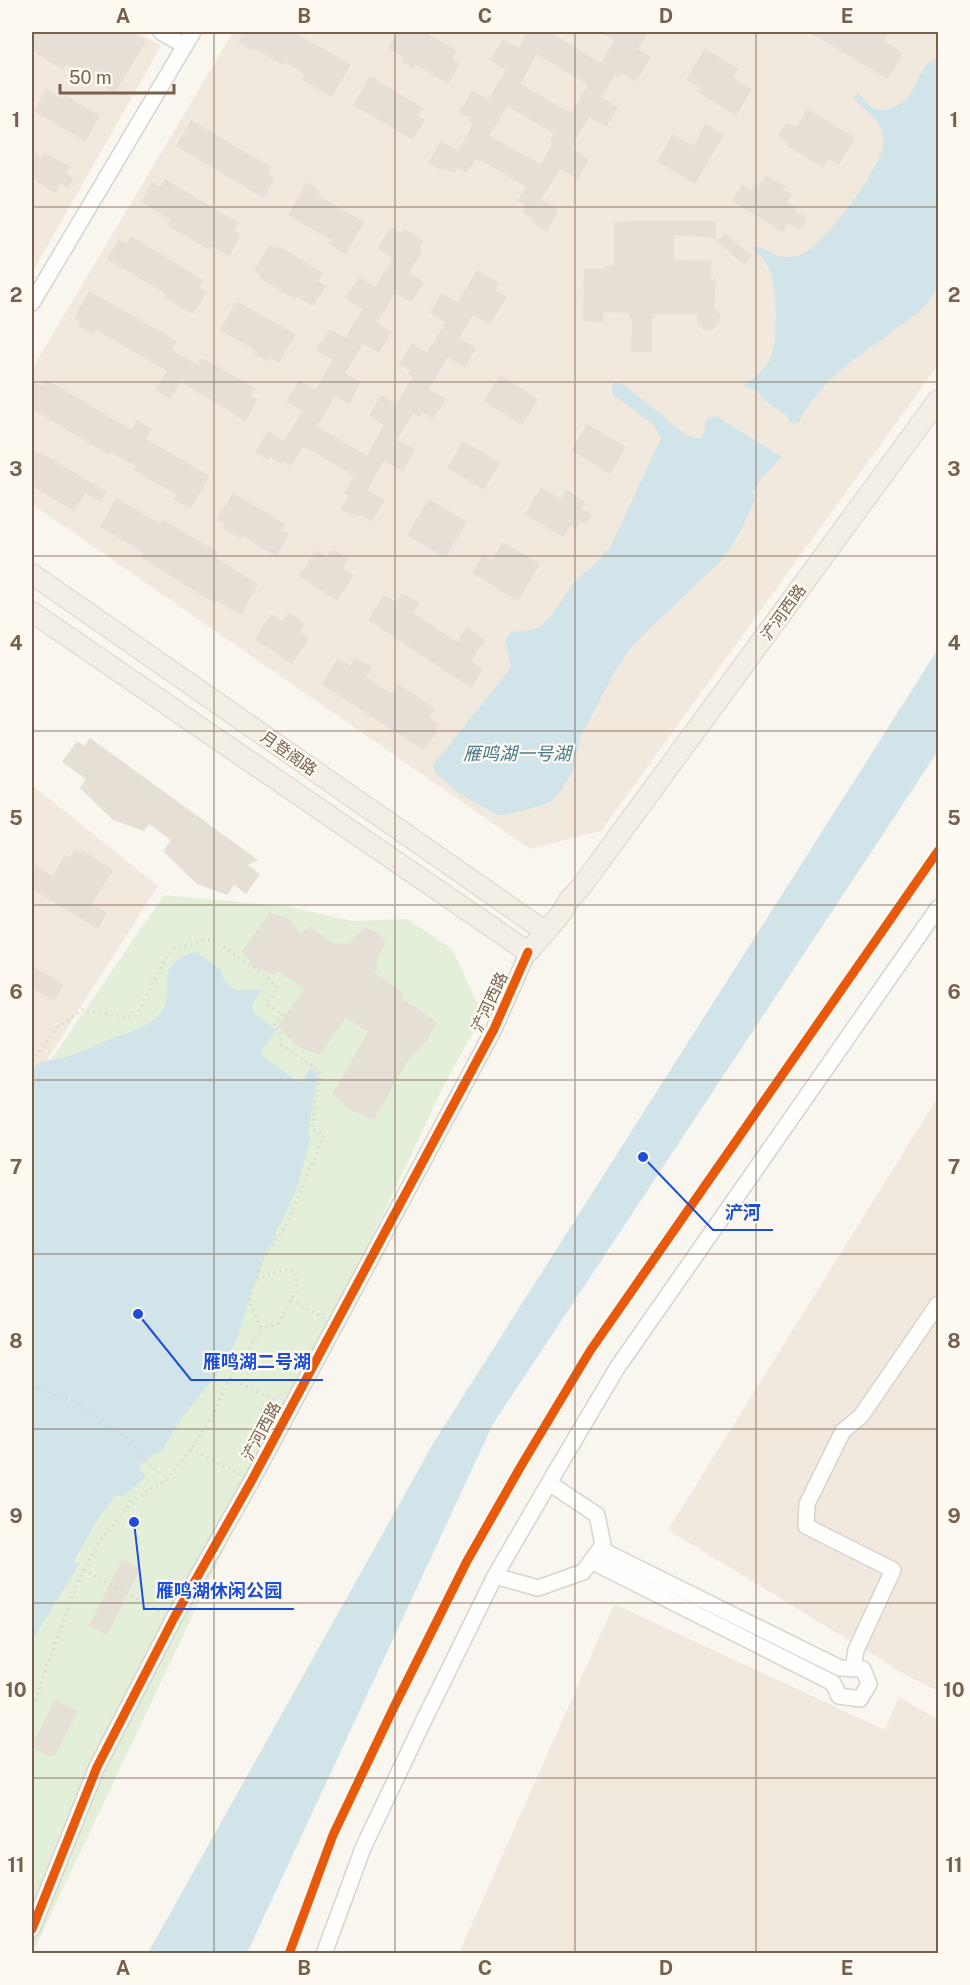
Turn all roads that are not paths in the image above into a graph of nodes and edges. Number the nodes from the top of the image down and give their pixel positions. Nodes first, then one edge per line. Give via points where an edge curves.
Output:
1 (161, 32) edge
2 (194, 32) edge
3 (185, 46) junction
4 (32, 303) edge
5 (939, 400) edge
6 (32, 574) edge
7 (32, 612) edge
8 (939, 908) edge
9 (546, 932) junction
10 (528, 952) junction
11 (939, 1304) edge
12 (549, 1483) junction
13 (595, 1555) junction
14 (495, 1576) junction
15 (853, 1669) junction
16 (32, 1929) edge
17 (324, 1953) edge

1 - 3 street
2 - 3 street
3 - 4 street
5 - 9 main road, 浐河西路
6 - 9 main road, 月登阁路
7 - 10 main road, 月登阁路
8 - 12 street via 617,1368
9 - 10 main road, 浐河西路
10 - 16 street, 浐河西路 via 494,1029 97,1767
11 - 15 street via 861,1416 843,1431 807,1504 806,1526 893,1570 856,1650
12 - 13 street via 597,1515 603,1545
12 - 14 street
13 - 14 street via 583,1572 538,1588
13 - 15 street via 840,1668
13 - 15 street via 832,1683 839,1696 860,1699 869,1684 863,1669
14 - 17 street via 363,1848

